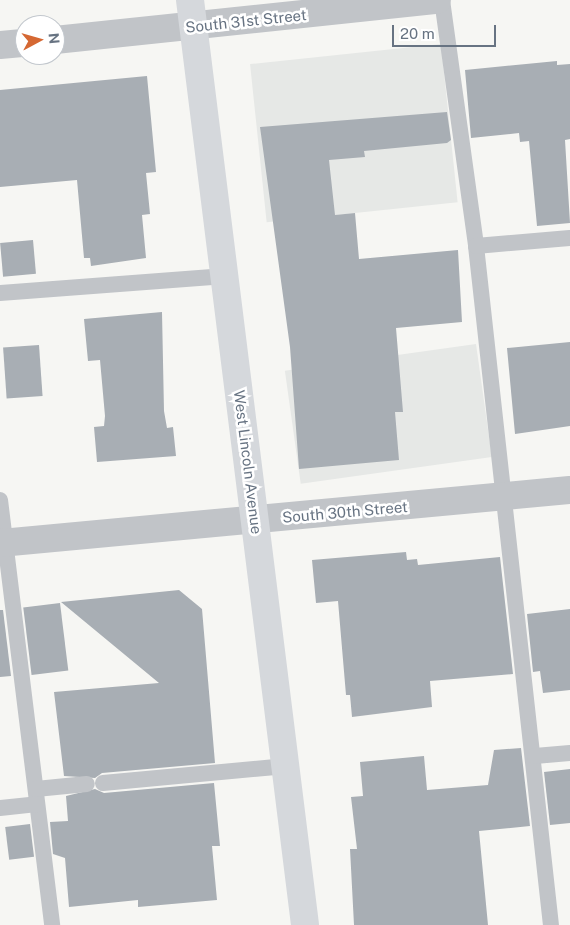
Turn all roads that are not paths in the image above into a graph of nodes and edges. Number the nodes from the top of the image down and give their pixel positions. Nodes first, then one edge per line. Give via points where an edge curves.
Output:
1 (437, 0) edge
2 (442, 0) edge
3 (192, 13) edge
4 (65, 38) edge
5 (15, 44) edge
6 (0, 45) edge
7 (570, 238) edge
8 (476, 246) junction
9 (225, 276) junction
10 (0, 293) edge
11 (570, 490) edge
12 (506, 496) junction
13 (0, 500) edge
14 (256, 520) junction
15 (3, 543) edge
16 (570, 753) edge
17 (535, 756) junction
18 (286, 766) junction
19 (36, 797) junction
20 (0, 808) edge
21 (52, 925) edge
22 (305, 925) edge
23 (552, 925) edge

1 - 3 street, South 31st Street
2 - 8 lane
3 - 4 street, South 31st Street
3 - 9 main road, West Lincoln Avenue
5 - 6 street
7 - 8 lane
8 - 12 lane
9 - 10 lane
9 - 14 main road, West Lincoln Avenue
11 - 12 street, South 30th Street
12 - 14 street, South 30th Street
12 - 17 lane
13 - 15 lane
14 - 15 street, South 30th Street
14 - 18 main road, West Lincoln Avenue
15 - 19 lane
16 - 17 lane
17 - 23 lane
18 - 19 lane via 95,784
18 - 22 main road, West Lincoln Avenue
19 - 20 lane
19 - 21 lane

